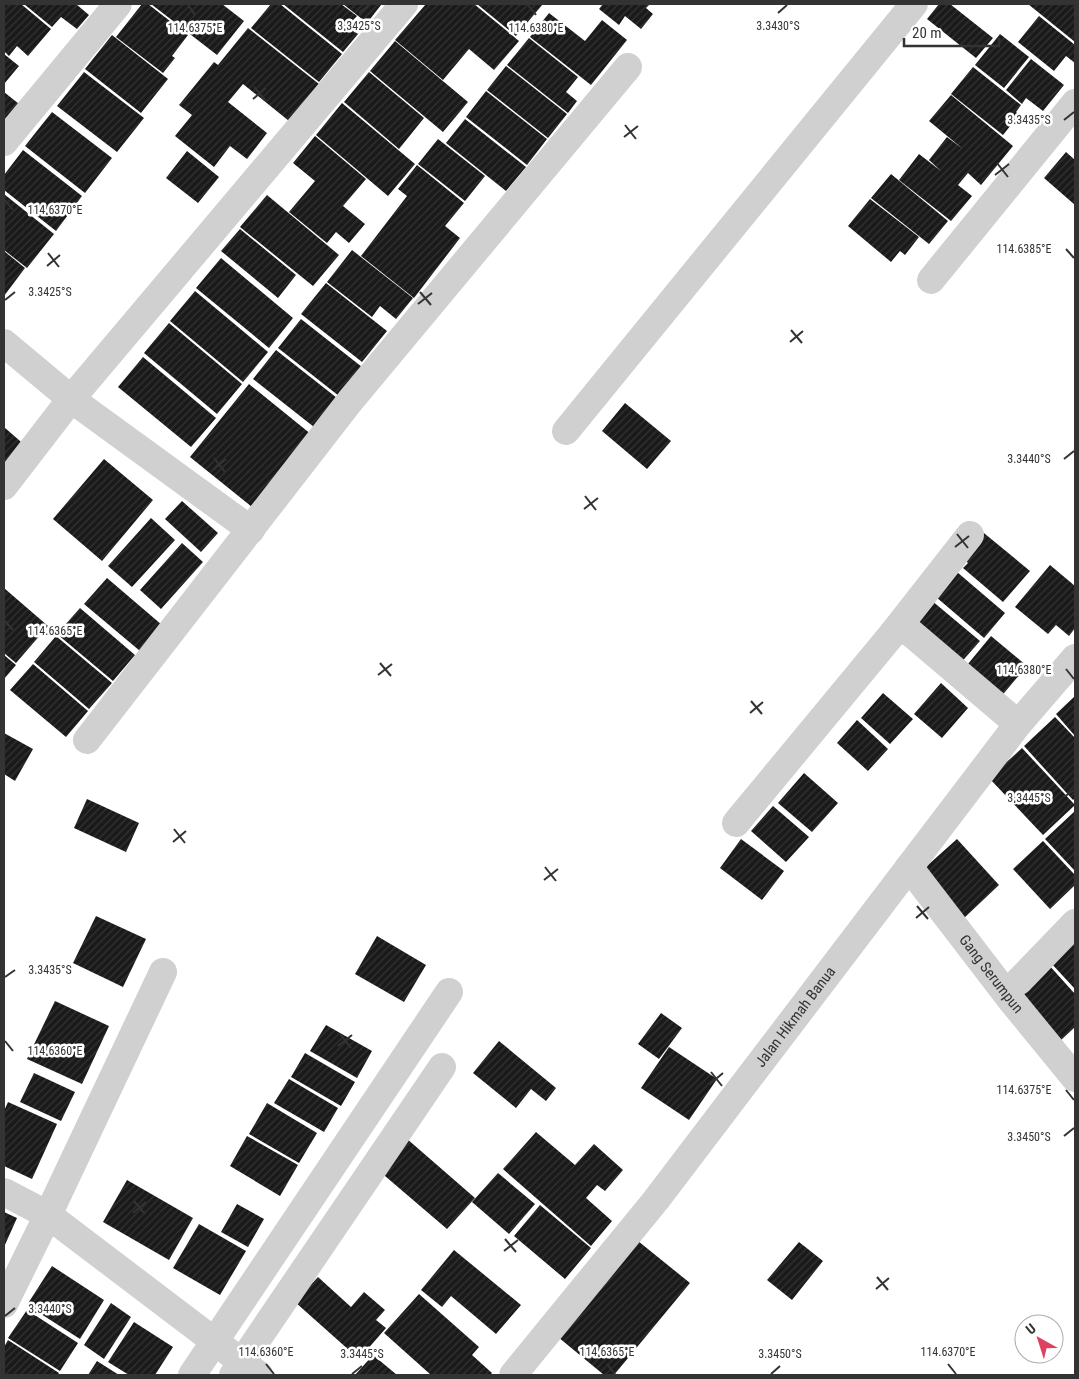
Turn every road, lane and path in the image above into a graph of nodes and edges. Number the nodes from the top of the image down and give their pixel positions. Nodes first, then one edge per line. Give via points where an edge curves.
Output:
1 (118, 4) edge
2 (404, 4) edge
3 (914, 4) edge
4 (628, 67) dead end
5 (1075, 103) edge
6 (4, 142) edge
7 (931, 280) dead end
8 (4, 343) edge
9 (71, 399) junction
10 (566, 431) dead end
11 (4, 486) edge
12 (252, 530) junction
13 (970, 535) dead end
14 (894, 632) junction
15 (1075, 658) edge
16 (1018, 724) junction
17 (87, 740) dead end
18 (736, 823) dead end
19 (909, 868) junction
20 (1075, 924) edge
21 (163, 972) dead end
22 (1019, 981) dead end
23 (449, 992) dead end
24 (442, 1067) dead end
25 (1075, 1078) edge
26 (4, 1192) edge
27 (48, 1215) junction
28 (4, 1304) edge
29 (214, 1341) junction
30 (245, 1371) edge
31 (192, 1375) edge
32 (514, 1375) edge

1 - 6 street
2 - 9 street
3 - 10 street
4 - 12 street via 350,401
5 - 7 street
8 - 9 street
9 - 11 street
9 - 12 street
12 - 17 street
13 - 14 street
14 - 16 street via 903,630 911,633
14 - 18 street
15 - 16 street, Jalan Hikmah Banua
16 - 19 street, Jalan Hikmah Banua
19 - 25 street, Gang Serumpun
19 - 32 street, Jalan Hikmah Banua via 656,1200
20 - 22 street
21 - 27 street
23 - 29 street
24 - 30 street
26 - 27 street
27 - 28 street
27 - 29 street
29 - 30 street
29 - 31 street

